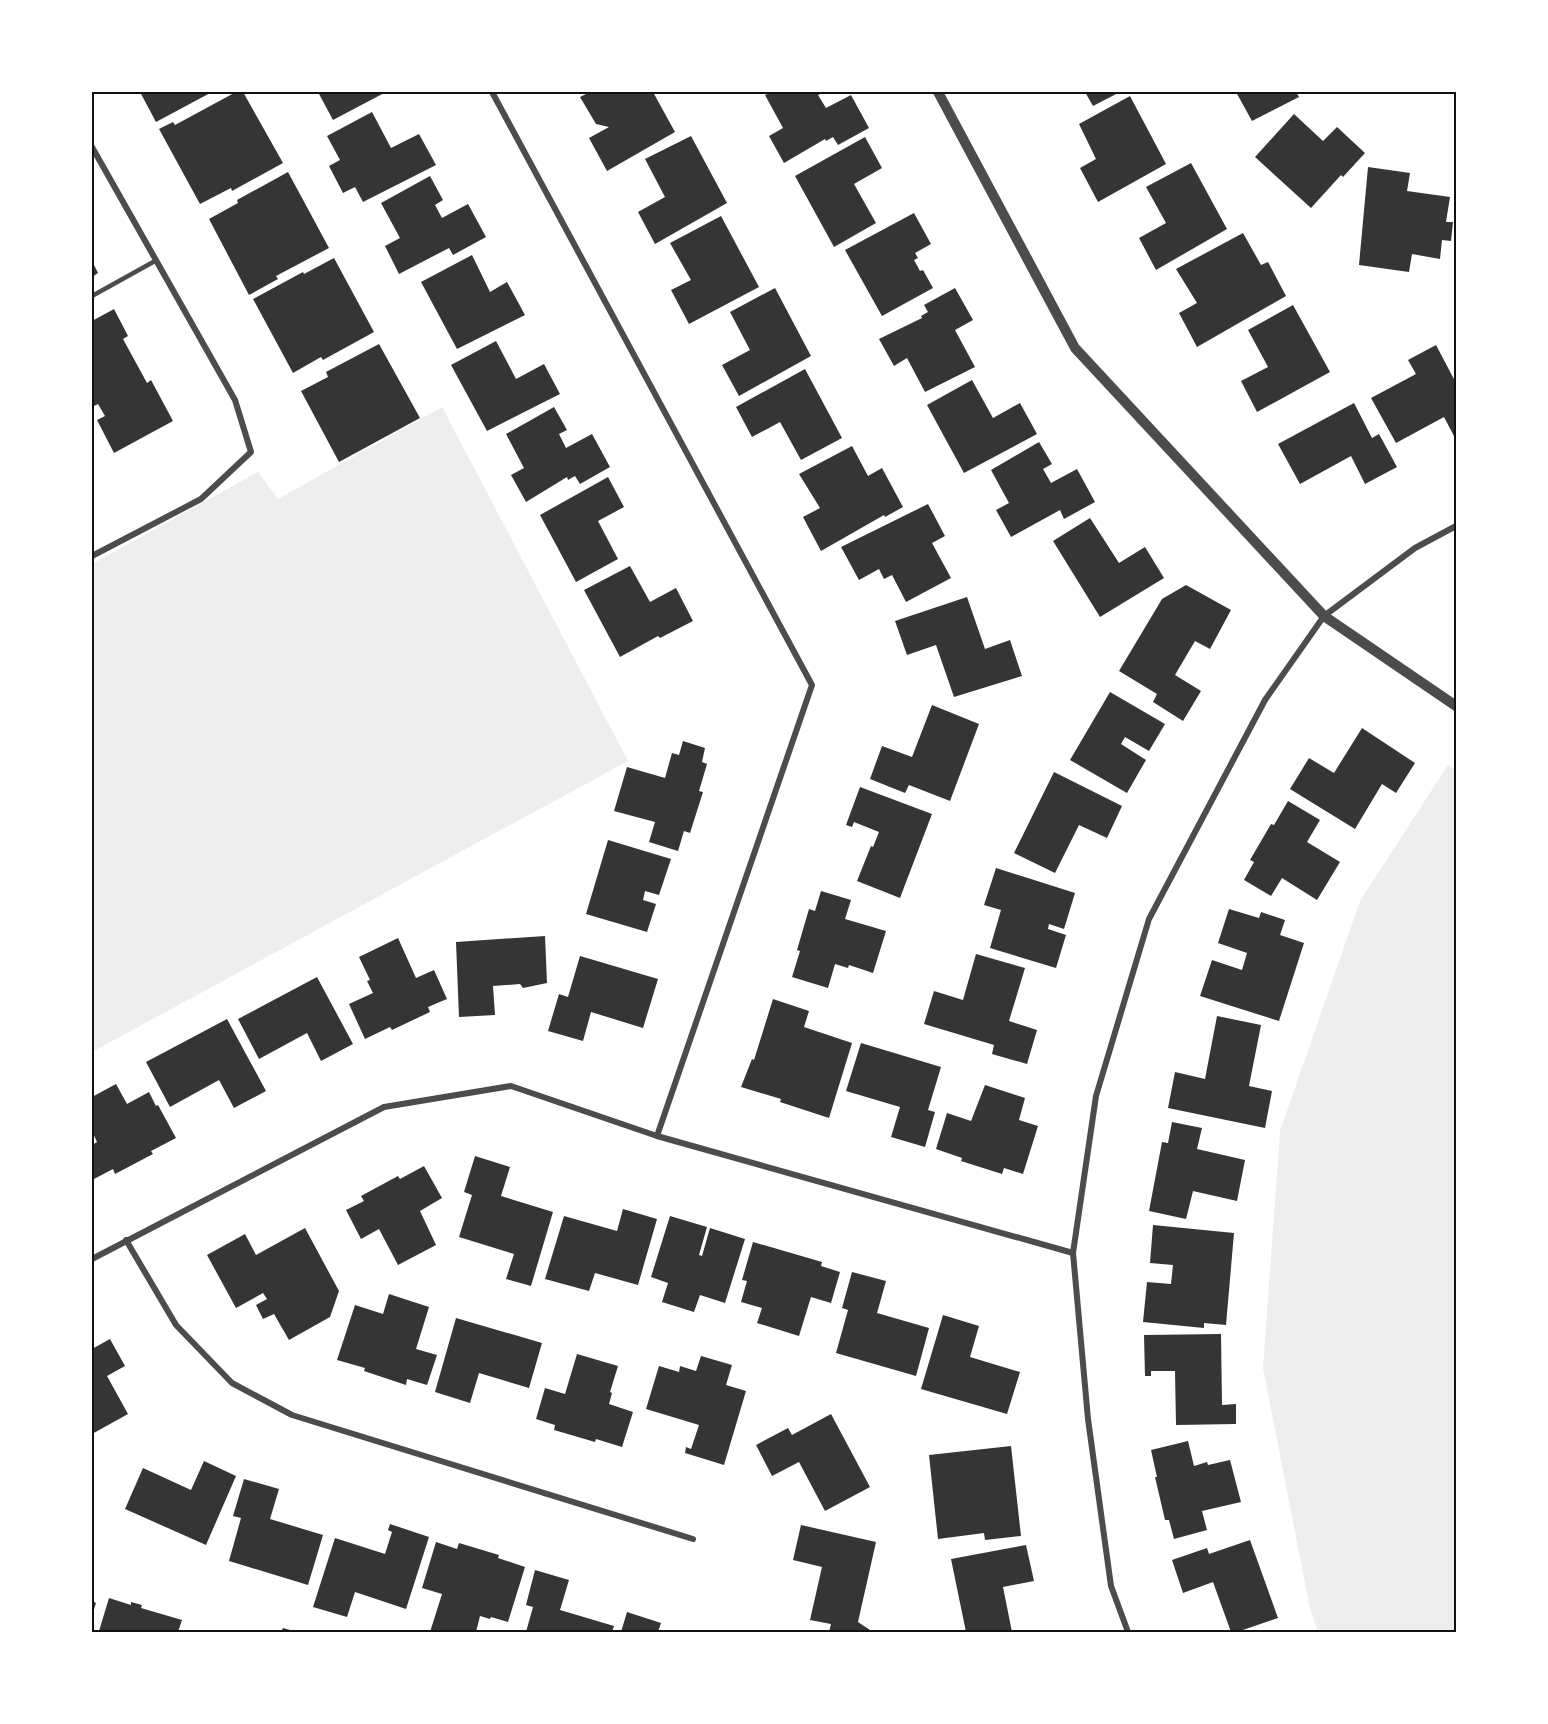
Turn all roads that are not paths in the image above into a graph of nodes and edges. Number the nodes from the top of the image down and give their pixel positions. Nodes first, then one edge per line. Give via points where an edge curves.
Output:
1 (492, 92) edge
2 (938, 92) edge
3 (92, 147) edge
4 (155, 261) junction
5 (92, 296) edge
6 (1456, 526) edge
7 (92, 556) edge
8 (1324, 616) junction
9 (1456, 706) edge
10 (657, 1136) junction
11 (126, 1240) junction
12 (1073, 1253) junction
13 (92, 1259) edge
14 (693, 1539) dead end
15 (1128, 1632) edge

1 - 10 street via 812,685
2 - 8 street via 1075,348
3 - 4 street
4 - 5 lane
4 - 7 street via 235,400 251,452 201,499
6 - 8 street via 1415,549
8 - 9 street
8 - 12 street via 1265,700 1149,919 1096,1095
10 - 11 street via 511,1086 384,1107
10 - 12 street
11 - 13 street
11 - 14 street via 176,1325 232,1383 292,1415
12 - 15 street via 1088,1419 1111,1587

